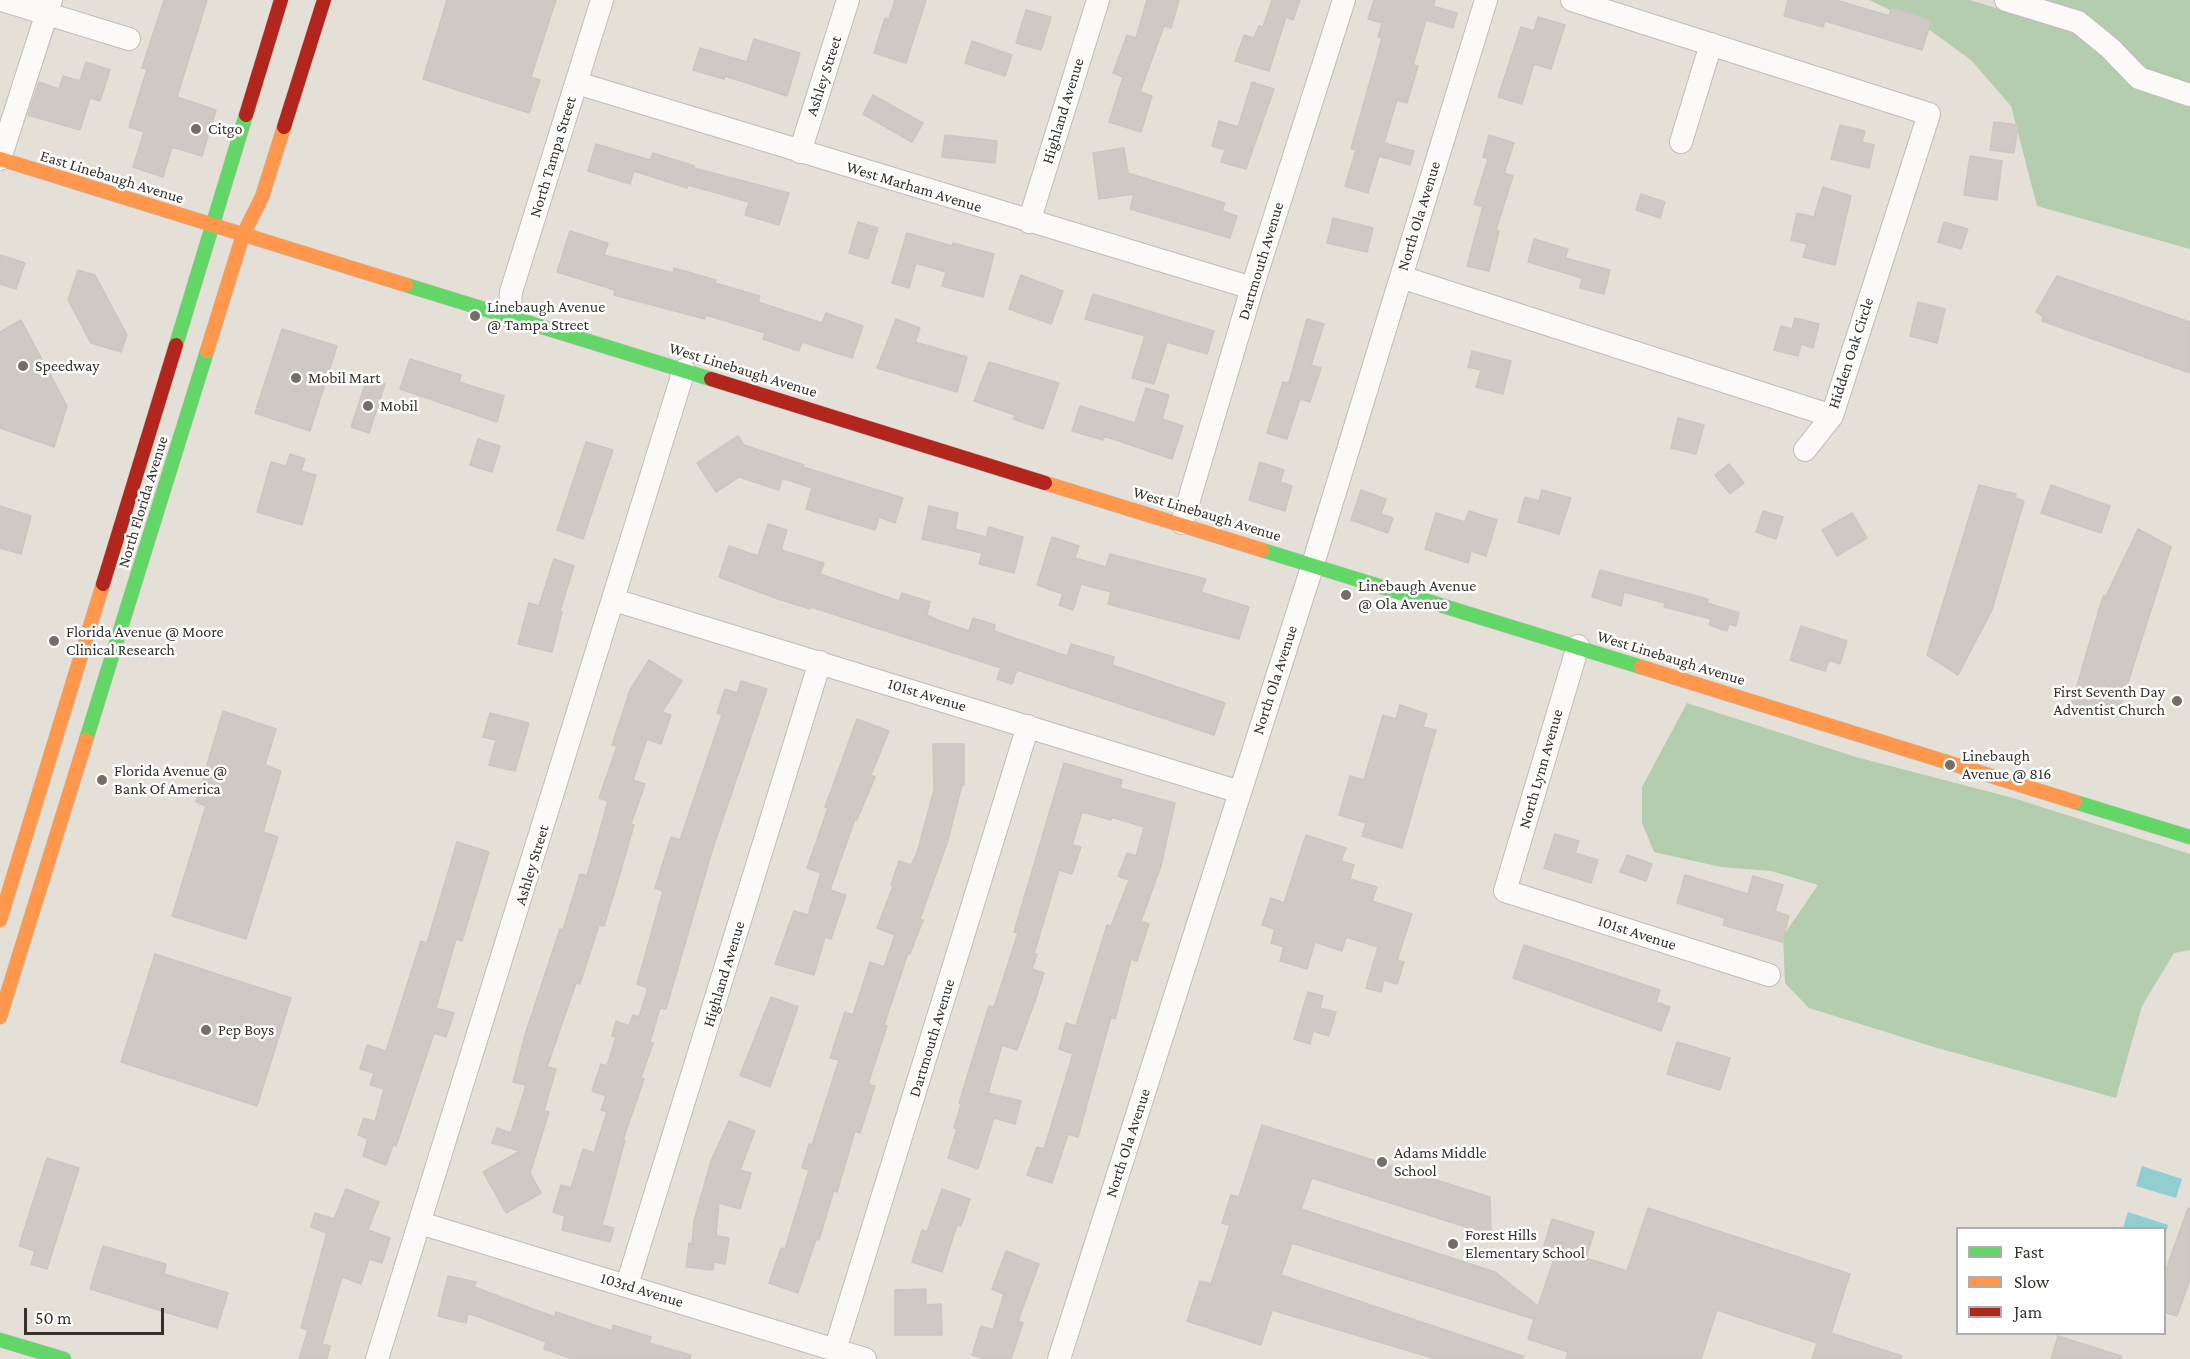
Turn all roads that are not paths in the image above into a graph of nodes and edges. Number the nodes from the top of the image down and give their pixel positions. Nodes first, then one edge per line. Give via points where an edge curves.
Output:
1 (2, 0) edge
2 (281, 0) edge
3 (324, 0) edge
4 (602, 0) edge
5 (848, 0) edge
6 (1098, 0) edge
7 (1344, 0) edge
8 (1486, 0) edge
9 (1572, 0) edge
10 (2006, 0) edge
11 (48, 7) edge
12 (129, 39) dead end
13 (1711, 44) junction
14 (577, 83) junction
15 (2190, 95) edge
16 (1681, 142) dead end
17 (800, 152) junction
18 (0, 159) edge
19 (1029, 222) junction
20 (213, 225) junction
21 (243, 235) junction
22 (1401, 277) junction
23 (1252, 288) junction
24 (509, 316) junction
25 (684, 369) junction
26 (1832, 416) junction
27 (1805, 450) dead end
28 (1182, 523) junction
29 (1312, 564) junction
30 (614, 600) junction
31 (104, 632) junction
32 (1578, 646) junction
33 (820, 662) junction
34 (1028, 726) junction
35 (1240, 792) junction
36 (2190, 837) edge
37 (1505, 891) joint
38 (0, 920) edge
39 (1769, 975) dead end
40 (0, 1017) edge
41 (420, 1223) junction
42 (627, 1285) junction
43 (0, 1340) edge
44 (835, 1350) junction
45 (64, 1359) edge
46 (377, 1359) edge
47 (864, 1359) edge
48 (1059, 1359) edge

1 - 11 street
2 - 20 street, North Florida Avenue
3 - 21 street, North Florida Avenue via 262,197
4 - 14 street, North Tampa Street
5 - 17 street, Ashley Street
6 - 19 street, Highland Avenue
7 - 23 street, Dartmouth Avenue
8 - 22 street, North Ola Avenue
9 - 13 street, Hidden Oak Circle
10 - 15 street via 2078,22 2139,78
11 - 12 street
11 - 18 street
13 - 16 street
13 - 26 street, Hidden Oak Circle via 1929,114
14 - 17 street, West Marham Avenue
14 - 24 street, North Tampa Street via 511,292
17 - 19 street, West Marham Avenue
18 - 20 street, East Linebaugh Avenue
19 - 23 street, West Marham Avenue
20 - 21 street, West Linebaugh Avenue
20 - 31 street, North Florida Avenue
21 - 24 street, West Linebaugh Avenue
21 - 31 street, North Florida Avenue
22 - 26 street, Hidden Oak Circle
22 - 29 street, North Ola Avenue
23 - 28 street, Dartmouth Avenue
24 - 25 street, West Linebaugh Avenue
25 - 28 street, West Linebaugh Avenue
25 - 30 street, Ashley Street
26 - 27 street
28 - 29 street, West Linebaugh Avenue
29 - 32 street, West Linebaugh Avenue
29 - 35 street, North Ola Avenue
30 - 33 street, 101st Avenue
30 - 41 street, Ashley Street
31 - 38 street, North Florida Avenue
31 - 40 street, North Florida Avenue
32 - 36 street, West Linebaugh Avenue
32 - 37 street, North Lynn Avenue
33 - 34 street, 101st Avenue
33 - 42 street, Highland Avenue
34 - 35 street, 101st Avenue
34 - 44 street, Dartmouth Avenue
35 - 48 street, North Ola Avenue
37 - 39 street, 101st Avenue
41 - 42 street, 103rd Avenue
41 - 46 street, Ashley Street
42 - 44 street, 103rd Avenue
43 - 45 street
44 - 47 street, 103rd Avenue

